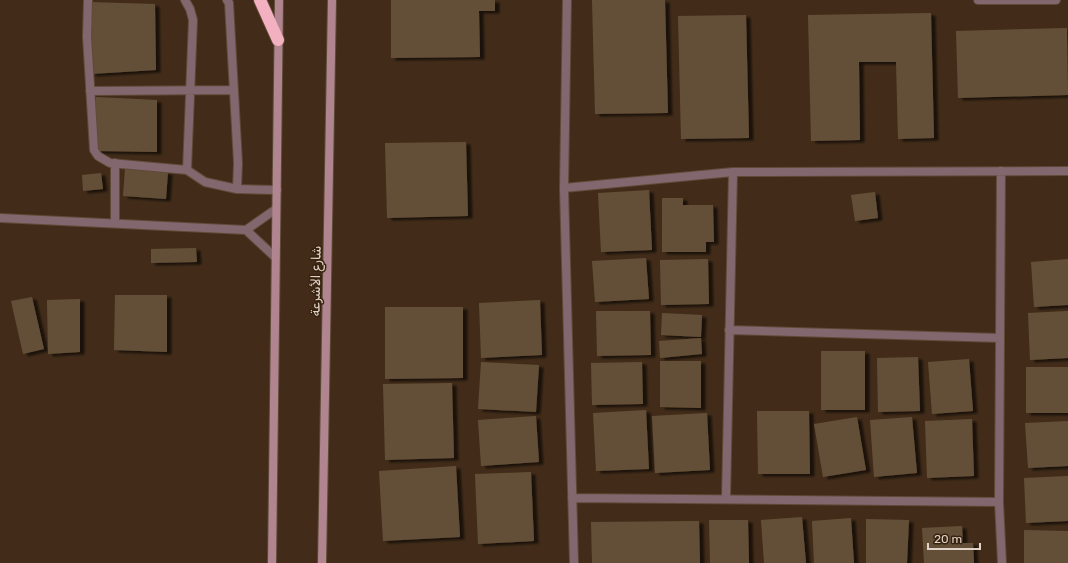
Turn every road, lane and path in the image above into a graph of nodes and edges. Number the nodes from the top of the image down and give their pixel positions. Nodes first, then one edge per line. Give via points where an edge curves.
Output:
1 (88, 0) edge
2 (185, 0) edge
3 (227, 0) edge
4 (260, 0) edge
5 (279, 0) edge
6 (332, 0) edge
7 (567, 0) edge
8 (978, 0) edge
9 (1056, 0) edge
10 (278, 40) junction
11 (190, 89) junction
12 (234, 90) junction
13 (90, 91) junction
14 (115, 163) junction
15 (187, 170) junction
16 (1001, 171) junction
17 (1068, 171) edge
18 (733, 172) junction
19 (564, 188) junction
20 (237, 189) junction
21 (277, 190) junction
22 (276, 209) junction
23 (0, 218) edge
24 (115, 224) junction
25 (246, 230) junction
26 (275, 257) junction
27 (729, 330) junction
28 (1000, 338) junction
29 (572, 498) junction
30 (726, 499) junction
31 (999, 502) junction
32 (272, 563) edge
33 (322, 563) edge
34 (574, 563) edge
35 (1002, 563) edge

1 - 13 street
2 - 11 street via 192,20
3 - 12 street
4 - 10 highway
5 - 10 street
6 - 33 street, شارع الأشرعة
7 - 19 street
8 - 9 street
10 - 21 street
11 - 12 street
11 - 13 street
11 - 15 street
12 - 20 street
13 - 14 street via 94,150 98,156
14 - 15 street
14 - 24 street
15 - 20 street via 205,182
16 - 17 street
16 - 18 street
16 - 28 street
18 - 19 street
18 - 27 street
19 - 29 street
20 - 21 street
21 - 22 street
22 - 25 street
22 - 26 street
23 - 24 street
24 - 25 street
25 - 26 street
26 - 32 street
27 - 28 street
27 - 30 street
28 - 31 street
29 - 30 street
29 - 34 street
30 - 31 street
31 - 35 street

